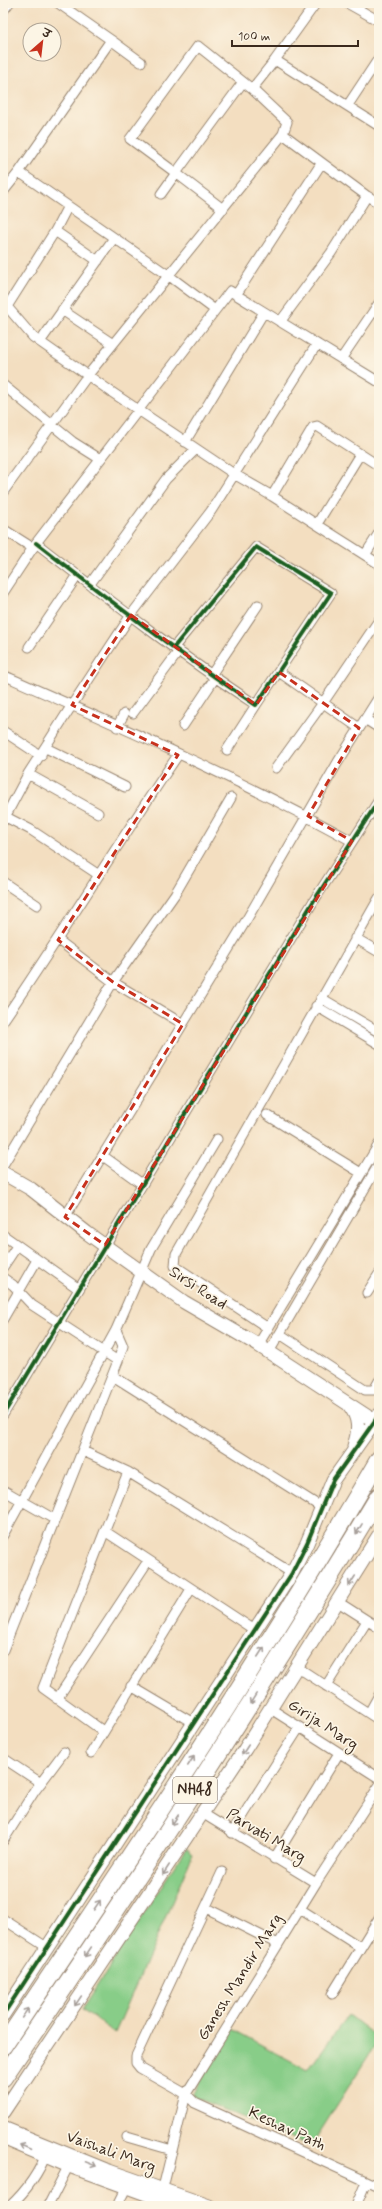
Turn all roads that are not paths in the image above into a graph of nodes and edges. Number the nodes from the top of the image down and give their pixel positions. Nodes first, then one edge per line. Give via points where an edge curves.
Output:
1 (9, 3) edge
2 (58, 3) edge
3 (316, 3) edge
4 (347, 3) edge
5 (3, 11) edge
6 (379, 21) edge
7 (111, 40) junction
8 (379, 58) edge
9 (275, 60) junction
10 (142, 62) dead end
11 (243, 82) junction
12 (252, 89) junction
13 (348, 105) junction
14 (379, 126) edge
15 (283, 134) junction
16 (321, 164) junction
17 (19, 172) junction
18 (176, 173) junction
19 (3, 192) edge
20 (161, 194) dead end
21 (367, 196) junction
22 (379, 203) edge
23 (68, 206) junction
24 (223, 209) junction
25 (55, 232) junction
26 (114, 238) junction
27 (98, 261) junction
28 (168, 275) junction
29 (236, 295) junction
30 (5, 303) edge
31 (379, 303) edge
32 (62, 310) junction
33 (215, 310) junction
34 (264, 312) junction
35 (280, 322) junction
36 (40, 342) junction
37 (113, 344) junction
38 (317, 344) junction
39 (340, 359) junction
40 (88, 375) junction
41 (379, 382) edge
42 (3, 385) edge
43 (139, 410) junction
44 (52, 424) junction
45 (185, 442) junction
46 (196, 449) junction
47 (360, 454) junction
48 (100, 459) junction
49 (379, 466) edge
50 (234, 474) junction
51 (3, 492) edge
52 (272, 496) junction
53 (317, 524) junction
54 (3, 529) edge
55 (379, 533) edge
56 (35, 546) junction
57 (365, 555) junction
58 (379, 564) edge
59 (78, 575) junction
60 (90, 584) junction
61 (3, 593) edge
62 (258, 605) dead end
63 (131, 615) junction
64 (379, 620) edge
65 (29, 647) dead end
66 (177, 649) junction
67 (279, 672) junction
68 (3, 675) edge
69 (213, 676) junction
70 (379, 697) edge
71 (323, 703) junction
72 (72, 705) junction
73 (256, 705) junction
74 (365, 719) junction
75 (183, 726) dead end
76 (117, 727) junction
77 (359, 728) junction
78 (379, 728) edge
79 (3, 732) edge
80 (227, 750) dead end
81 (44, 752) junction
82 (178, 755) junction
83 (276, 768) dead end
84 (28, 774) junction
85 (125, 788) dead end
86 (231, 798) dead end
87 (379, 800) edge
88 (98, 813) dead end
89 (308, 816) junction
90 (5, 819) edge
91 (352, 841) junction
92 (99, 875) junction
93 (3, 882) edge
94 (379, 898) edge
95 (37, 905) dead end
96 (355, 938) junction
97 (58, 940) junction
98 (379, 952) edge
99 (113, 982) junction
100 (321, 998) junction
101 (316, 1006) junction
102 (3, 1021) edge
103 (183, 1024) junction
104 (379, 1032) edge
105 (379, 1044) edge
106 (268, 1114) dead end
107 (217, 1139) dead end
108 (379, 1144) edge
109 (102, 1156) junction
110 (379, 1164) edge
111 (3, 1165) edge
112 (3, 1173) edge
113 (361, 1173) junction
114 (142, 1184) junction
115 (65, 1217) junction
116 (3, 1235) edge
117 (106, 1245) junction
118 (18, 1246) junction
119 (37, 1260) junction
120 (3, 1267) edge
121 (142, 1271) junction
122 (379, 1274) edge
123 (3, 1278) edge
124 (79, 1289) junction
125 (19, 1291) junction
126 (367, 1293) dead end
127 (3, 1319) edge
128 (59, 1322) junction
129 (268, 1328) junction
130 (116, 1330) junction
131 (280, 1334) junction
132 (258, 1345) junction
133 (269, 1352) junction
134 (104, 1353) junction
135 (118, 1361) junction
136 (113, 1376) junction
137 (379, 1381) edge
138 (348, 1403) junction
139 (3, 1415) edge
140 (378, 1420) edge
141 (83, 1451) junction
142 (352, 1454) junction
143 (379, 1459) edge
144 (128, 1472) junction
145 (3, 1490) edge
146 (379, 1496) edge
147 (22, 1500) junction
148 (321, 1507) junction
149 (54, 1519) junction
150 (106, 1532) junction
151 (3, 1535) edge
152 (379, 1535) edge
153 (148, 1561) junction
154 (292, 1573) junction
155 (191, 1589) junction
156 (338, 1602) junction
157 (367, 1621) junction
158 (379, 1628) edge
159 (256, 1631) junction
160 (3, 1650) edge
161 (297, 1667) junction
162 (131, 1686) junction
163 (326, 1686) junction
164 (379, 1695) edge
165 (57, 1699) junction
166 (271, 1709) junction
167 (369, 1713) junction
168 (379, 1720) edge
169 (195, 1724) junction
170 (298, 1728) junction
171 (103, 1731) junction
172 (64, 1752) dead end
173 (91, 1752) dead end
174 (339, 1752) junction
175 (3, 1758) edge
176 (379, 1778) edge
177 (41, 1783) junction
178 (379, 1786) edge
179 (202, 1813) junction
180 (232, 1833) junction
181 (5, 1834) edge
182 (274, 1859) junction
183 (222, 1872) dead end
184 (316, 1883) junction
185 (206, 1908) junction
186 (300, 1909) junction
187 (379, 1918) edge
188 (3, 1919) edge
189 (375, 1931) edge
190 (278, 1944) junction
191 (360, 1947) junction
192 (48, 1948) junction
193 (332, 1994) dead end
194 (3, 2015) edge
195 (3, 2046) edge
196 (3, 2078) edge
197 (186, 2094) junction
198 (3, 2112) edge
199 (3, 2128) edge
200 (127, 2137) dead end
201 (3, 2138) edge
202 (172, 2150) junction
203 (47, 2151) junction
204 (71, 2161) junction
205 (366, 2182) junction
206 (379, 2187) edge
207 (126, 2188) junction
208 (162, 2194) junction
209 (10, 2206) edge
210 (48, 2206) edge
211 (117, 2206) edge
212 (179, 2206) edge
213 (208, 2206) edge
214 (356, 2206) edge

1 - 5 street
2 - 7 street
3 - 9 street
4 - 6 street
7 - 10 street
7 - 17 street
8 - 13 street
9 - 12 street
9 - 13 street
11 - 12 street
11 - 18 street
11 - 18 street via 198,46 130,139
12 - 15 street via 287,122
13 - 14 street
15 - 16 street
15 - 24 street
16 - 21 street
16 - 29 street
17 - 19 street
17 - 23 street
18 - 20 street
18 - 24 street
21 - 22 street
21 - 35 street via 331,252
23 - 25 street
23 - 26 street
24 - 28 street
25 - 27 street
25 - 30 street
26 - 27 street
26 - 28 street
27 - 32 street
28 - 33 street
28 - 37 street
29 - 33 street via 230,291
29 - 34 street
30 - 36 street
31 - 39 street
32 - 36 street
32 - 37 street
33 - 43 street
34 - 35 street
34 - 45 street
35 - 38 street
36 - 40 street
37 - 40 street
38 - 39 street
38 - 50 street
39 - 41 street
40 - 43 street
40 - 44 street
42 - 44 street
43 - 45 street
43 - 48 street
44 - 48 street via 73,442
44 - 51 street
45 - 46 street
46 - 50 street
46 - 60 street via 166,479
47 - 49 street
47 - 52 street via 317,426 313,427
47 - 53 street
48 - 56 street
50 - 52 street
50 - 63 street via 211,511
52 - 53 street
53 - 57 street
54 - 56 street
55 - 57 street
56 - 59 street
56 - 61 street
57 - 58 street
59 - 60 street
59 - 65 street
60 - 63 street
62 - 69 street
63 - 66 street
63 - 72 street
64 - 71 street
66 - 67 street via 256,547 331,593
66 - 69 street
66 - 76 street
67 - 71 street
67 - 73 street
68 - 72 street
69 - 73 street
69 - 75 street
70 - 74 street
71 - 77 street
71 - 83 street
72 - 76 street
72 - 81 street
73 - 80 street
74 - 77 street
74 - 78 street
76 - 82 street
77 - 89 street
79 - 81 street
81 - 84 street
81 - 85 street
82 - 89 street
82 - 92 street
84 - 88 street
84 - 90 street
86 - 99 street via 175,894
87 - 91 street
89 - 91 street
89 - 103 street
90 - 92 street via 31,830
91 - 114 street
92 - 97 street
93 - 95 street
94 - 96 street
96 - 98 street
96 - 100 street
97 - 99 street
97 - 102 street
99 - 103 street
99 - 111 street
100 - 101 street
100 - 104 street
101 - 105 street
101 - 129 street via 174,1261 175,1266
103 - 109 street
106 - 113 street
107 - 121 street via 151,1249
108 - 113 street
109 - 114 street
109 - 115 street
110 - 131 street
112 - 115 street, Sirsi Road via 31,1189
113 - 129 street
114 - 117 street
115 - 117 street, Sirsi Road
116 - 118 street
117 - 121 street, Sirsi Road
117 - 124 street
118 - 119 street
118 - 120 street
119 - 124 street
119 - 125 street
121 - 130 street
121 - 132 street, Sirsi Road via 184,1302
122 - 126 street
123 - 125 street
124 - 128 street
125 - 127 street
125 - 128 street via 32,1305
128 - 134 street
128 - 139 street
129 - 132 street
130 - 134 street
130 - 135 street via 122,1346
131 - 133 street
131 - 137 street via 365,1390 374,1390
132 - 133 street, Sirsi Road
133 - 138 street, Sirsi Road
134 - 135 street
134 - 147 street
135 - 136 street
136 - 141 street
136 - 148 street
138 - 140 street, Sirsi Road
138 - 142 street via 354,1411 358,1427
140 - 142 street
141 - 144 street
141 - 149 street
142 - 148 street via 333,1480
195 -> 143 highway, NH48 via 110,1886 314,1570
144 - 150 street
144 - 154 street
145 - 147 street
146 -> 196 highway, NH48 via 195,1790
147 - 149 street
147 - 151 street
148 - 154 street via 308,1543
149 - 160 street
150 - 153 street
150 - 165 street via 43,1688
152 -> 156 street
153 - 155 street
153 - 165 street
154 - 159 street
155 - 159 street
155 - 162 street
156 - 157 street
156 - 161 street
157 - 158 street
157 - 163 street
159 - 169 street
161 - 163 street
161 - 166 street
162 - 169 street
162 - 171 street
163 - 167 street
164 - 167 street
165 - 171 street
166 - 170 street, Girija Marg
166 -> 179 street
167 - 168 street
169 - 192 street
170 - 174 street, Girija Marg
170 - 180 street
171 - 173 street
172 - 177 street
174 - 176 street, Girija Marg
174 - 182 street
175 - 177 street
177 - 181 street
178 - 184 street, Ganesh Mandir Marg
179 - 180 street, Parvati Marg
179 -> 198 street
180 - 182 street, Parvati Marg
182 - 184 street, Parvati Marg
183 - 185 street, Keshav Path
184 - 186 street, Ganesh Mandir Marg
185 - 190 street
185 - 197 street, Keshav Path via 136,2056 136,2063 140,2068
186 - 190 street, Ganesh Mandir Marg
186 - 191 street
187 - 189 street
188 - 192 street
189 - 191 street
190 - 197 street, Ganesh Mandir Marg
191 - 193 street
192 - 194 street
197 - 202 street, Ganesh Mandir Marg
197 - 205 street, Keshav Path via 195,2103
199 - 203 street, Vaishali Marg
200 - 202 street
203 -> 201 street, Vaishali Marg
202 - 208 street, Ganesh Mandir Marg
203 - 204 street, Vaishali Marg
203 - 209 street via 33,2179
204 - 207 street, Vaishali Marg
204 -> 208 street, Vaishali Marg via 106,2170
204 - 210 street
205 - 206 street, Keshav Path
205 - 214 street
207 - 208 street, Vaishali Marg
207 - 211 street
208 - 212 street, Vaishali Marg
208 - 213 street, Vaishali Marg

